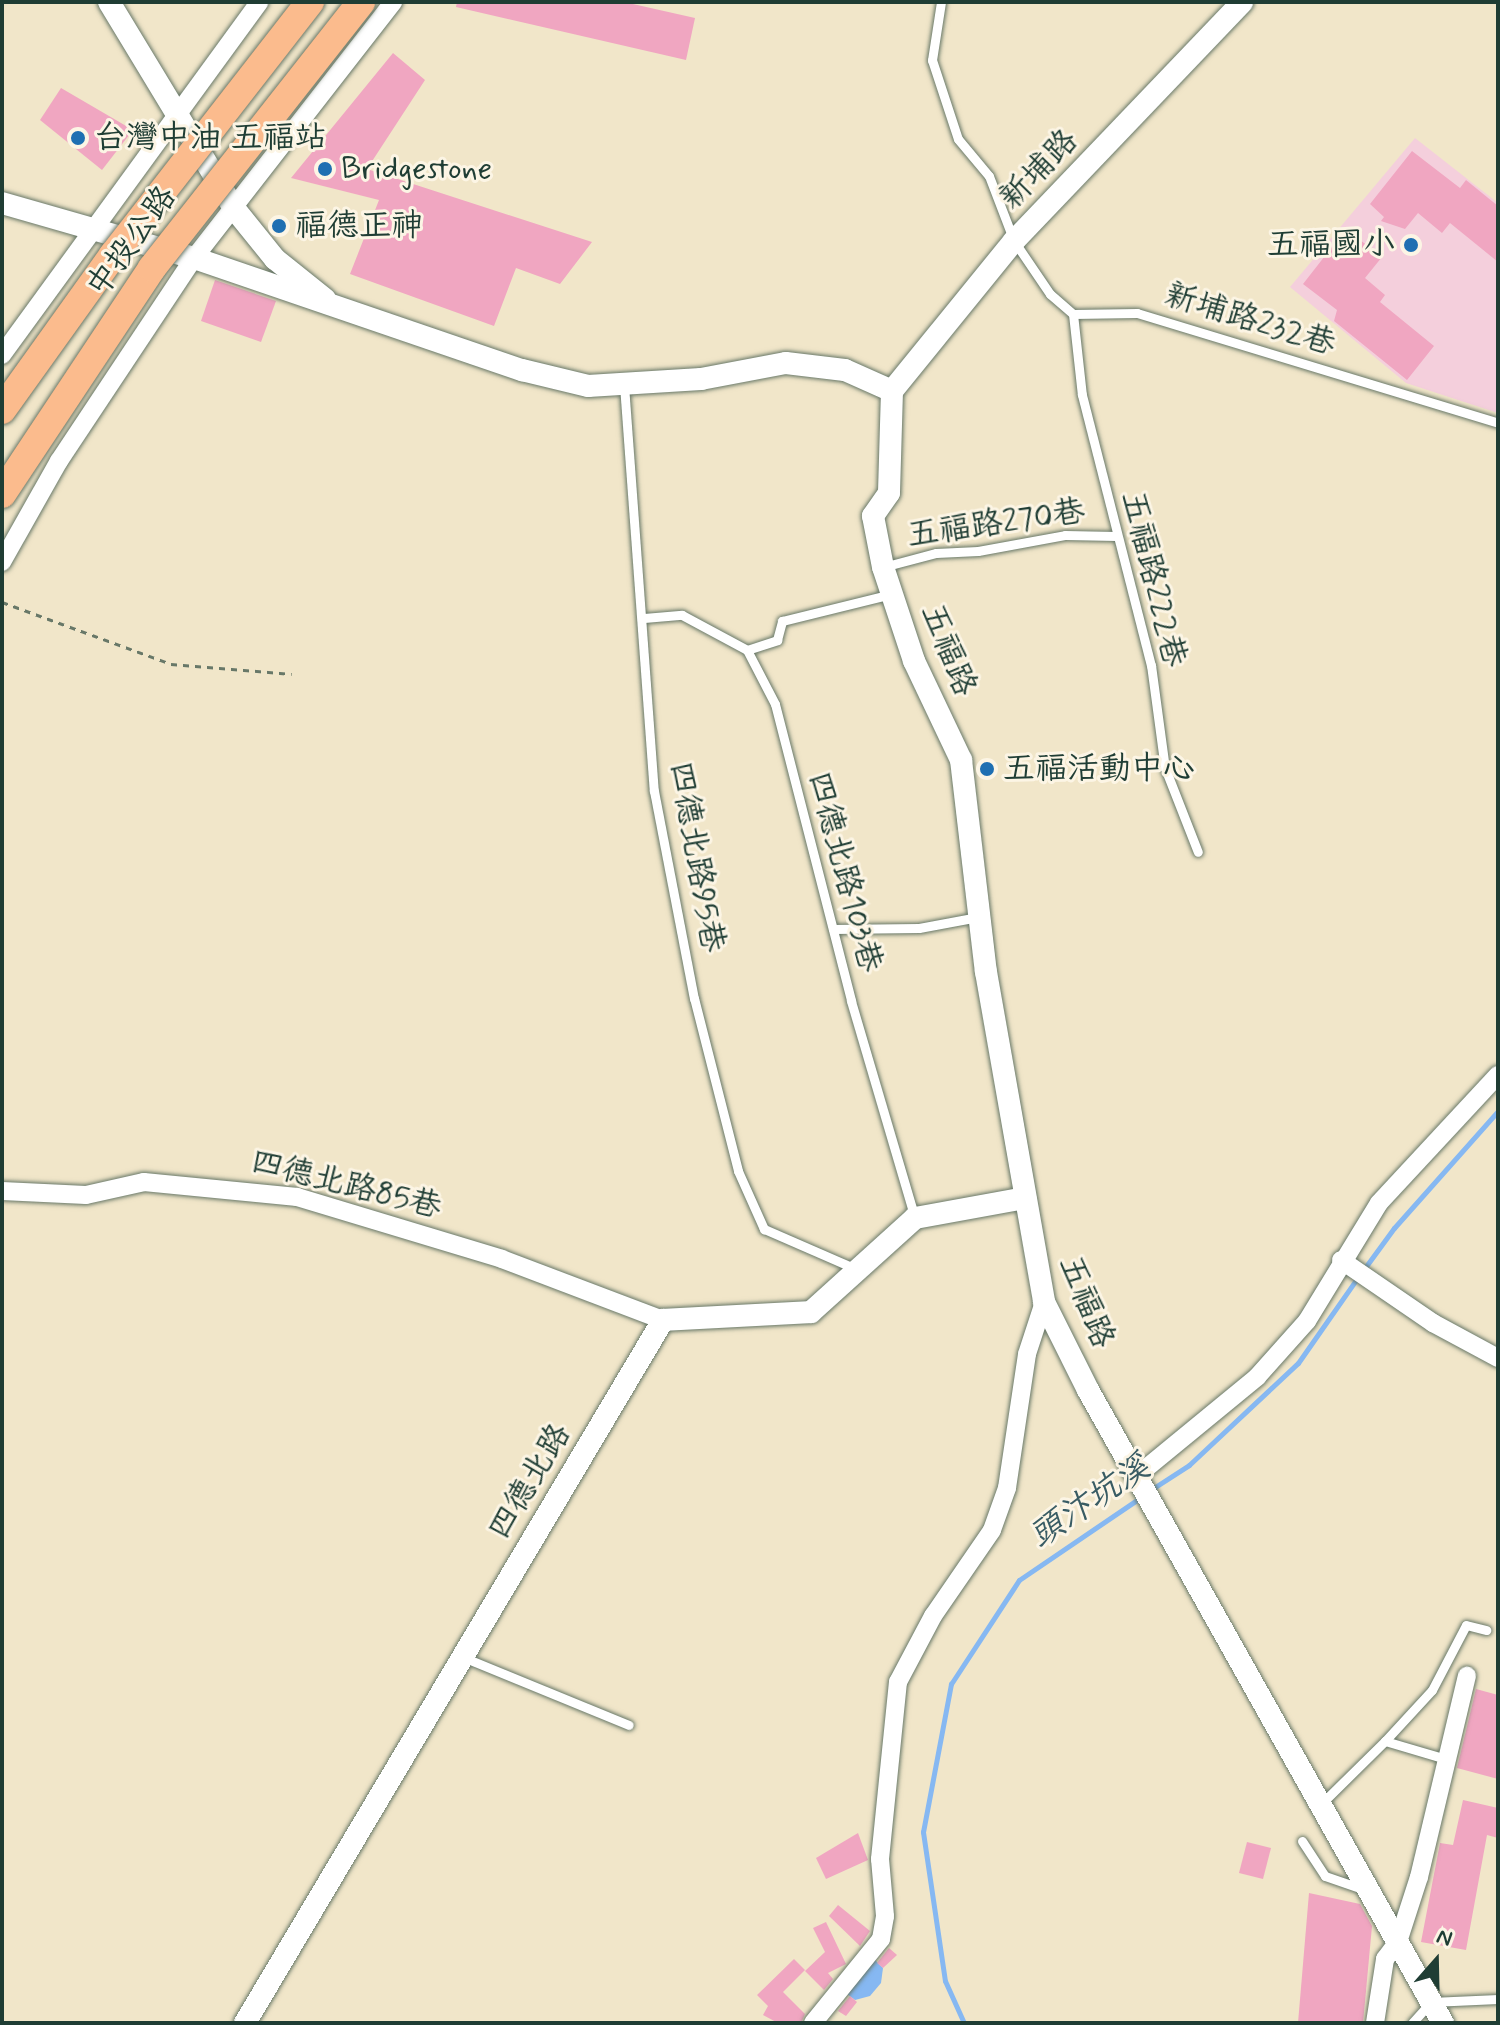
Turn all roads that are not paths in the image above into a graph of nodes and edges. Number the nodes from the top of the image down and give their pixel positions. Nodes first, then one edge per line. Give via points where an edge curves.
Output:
1 (109, 2) edge
2 (259, 2) edge
3 (310, 2) edge
4 (361, 2) edge
5 (393, 2) edge
6 (941, 2) edge
7 (1242, 2) edge
8 (176, 110) junction
9 (2, 203) edge
10 (233, 207) junction
11 (91, 227) junction
12 (1014, 241) junction
13 (194, 258) junction
14 (340, 311) junction
15 (1073, 314) junction
16 (2, 355) edge
17 (624, 383) junction
18 (892, 391) junction
19 (2, 410) edge
20 (1498, 423) edge
21 (2, 494) edge
22 (1116, 536) junction
23 (2, 562) edge
24 (883, 567) junction
25 (892, 594) junction
26 (644, 618) junction
27 (747, 650) junction
28 (1198, 852) dead end
29 (978, 917) junction
30 (833, 929) junction
31 (1498, 1075) edge
32 (2, 1191) edge
33 (1025, 1198) junction
34 (915, 1218) junction
35 (1341, 1260) junction
36 (856, 1269) junction
37 (1044, 1302) junction
38 (663, 1320) junction
39 (1498, 1358) edge
40 (1139, 1474) junction
41 (1486, 1630) dead end
42 (463, 1657) junction
43 (1467, 1676) dead end
44 (629, 1725) dead end
45 (1385, 1741) junction
46 (1446, 1759) junction
47 (1320, 1805) junction
48 (1302, 1841) dead end
49 (1369, 1891) junction
50 (1398, 1942) junction
51 (1498, 1999) edge
52 (1431, 2002) junction
53 (245, 2023) edge
54 (813, 2023) edge
55 (1375, 2023) edge
56 (1412, 2023) edge
57 (1443, 2023) edge

1 - 8 street
2 - 8 street
3 - 19 main road, 中投公路, bridge via 113,255
4 - 21 main road, 中投公路, bridge via 152,268
5 - 10 street
6 - 12 lane via 932,60 958,139 989,176
7 - 12 street, 新埔路
8 - 10 street
8 - 11 street
9 - 11 street
10 - 13 street
10 - 14 street via 275,259
11 - 13 street
11 - 16 street
12 - 15 lane via 1050,294
12 - 18 street, 新埔路
13 - 14 street
13 - 23 street via 59,461
14 - 17 street via 522,370 588,386
15 - 20 lane, 新埔路232巷 via 1137,313
15 - 22 lane, 五福路222巷 via 1082,395
17 - 18 street via 701,379 786,363 845,370
17 - 26 lane, 四德北路95巷
18 - 24 street, 五福路 via 889,493 873,516
22 - 24 lane, 五福路270巷 via 1065,535 936,553
22 - 28 lane, 五福路222巷 via 1151,665 1165,768
24 - 25 street, 五福路
25 - 27 lane via 782,621 777,640
25 - 29 street, 五福路 via 914,661 961,760
26 - 27 lane via 682,615
26 - 36 lane, 四德北路95巷 via 654,791 694,998 738,1171 764,1229
27 - 30 lane, 四德北路103巷 via 775,704
29 - 30 lane via 919,928
29 - 33 street, 五福路
30 - 34 lane, 四德北路103巷
31 - 35 street via 1388,1192
32 - 38 street, 四德北路85巷 via 86,1195 144,1182 297,1197 502,1259
33 - 34 street
33 - 37 street, 五福路
34 - 36 street
35 - 39 street
35 - 40 street via 1307,1321 1257,1377
36 - 38 street via 828,1301 802,1315
37 - 40 street, 五福路 via 1088,1390
37 - 54 street via 1027,1354 1007,1488 992,1530 933,1616 898,1682 880,1859 885,1916 881,1939
38 - 42 street, 四德北路
40 - 47 street, 五福路
41 - 45 lane via 1466,1625 1432,1690
42 - 44 lane
42 - 53 street, 四德北路
43 - 46 street
45 - 46 lane
45 - 47 lane
46 - 50 street
47 - 49 street
48 - 49 lane via 1325,1876
49 - 50 street
50 - 52 street
50 - 55 street via 1385,1959
51 - 52 lane
52 - 56 lane
52 - 57 street

